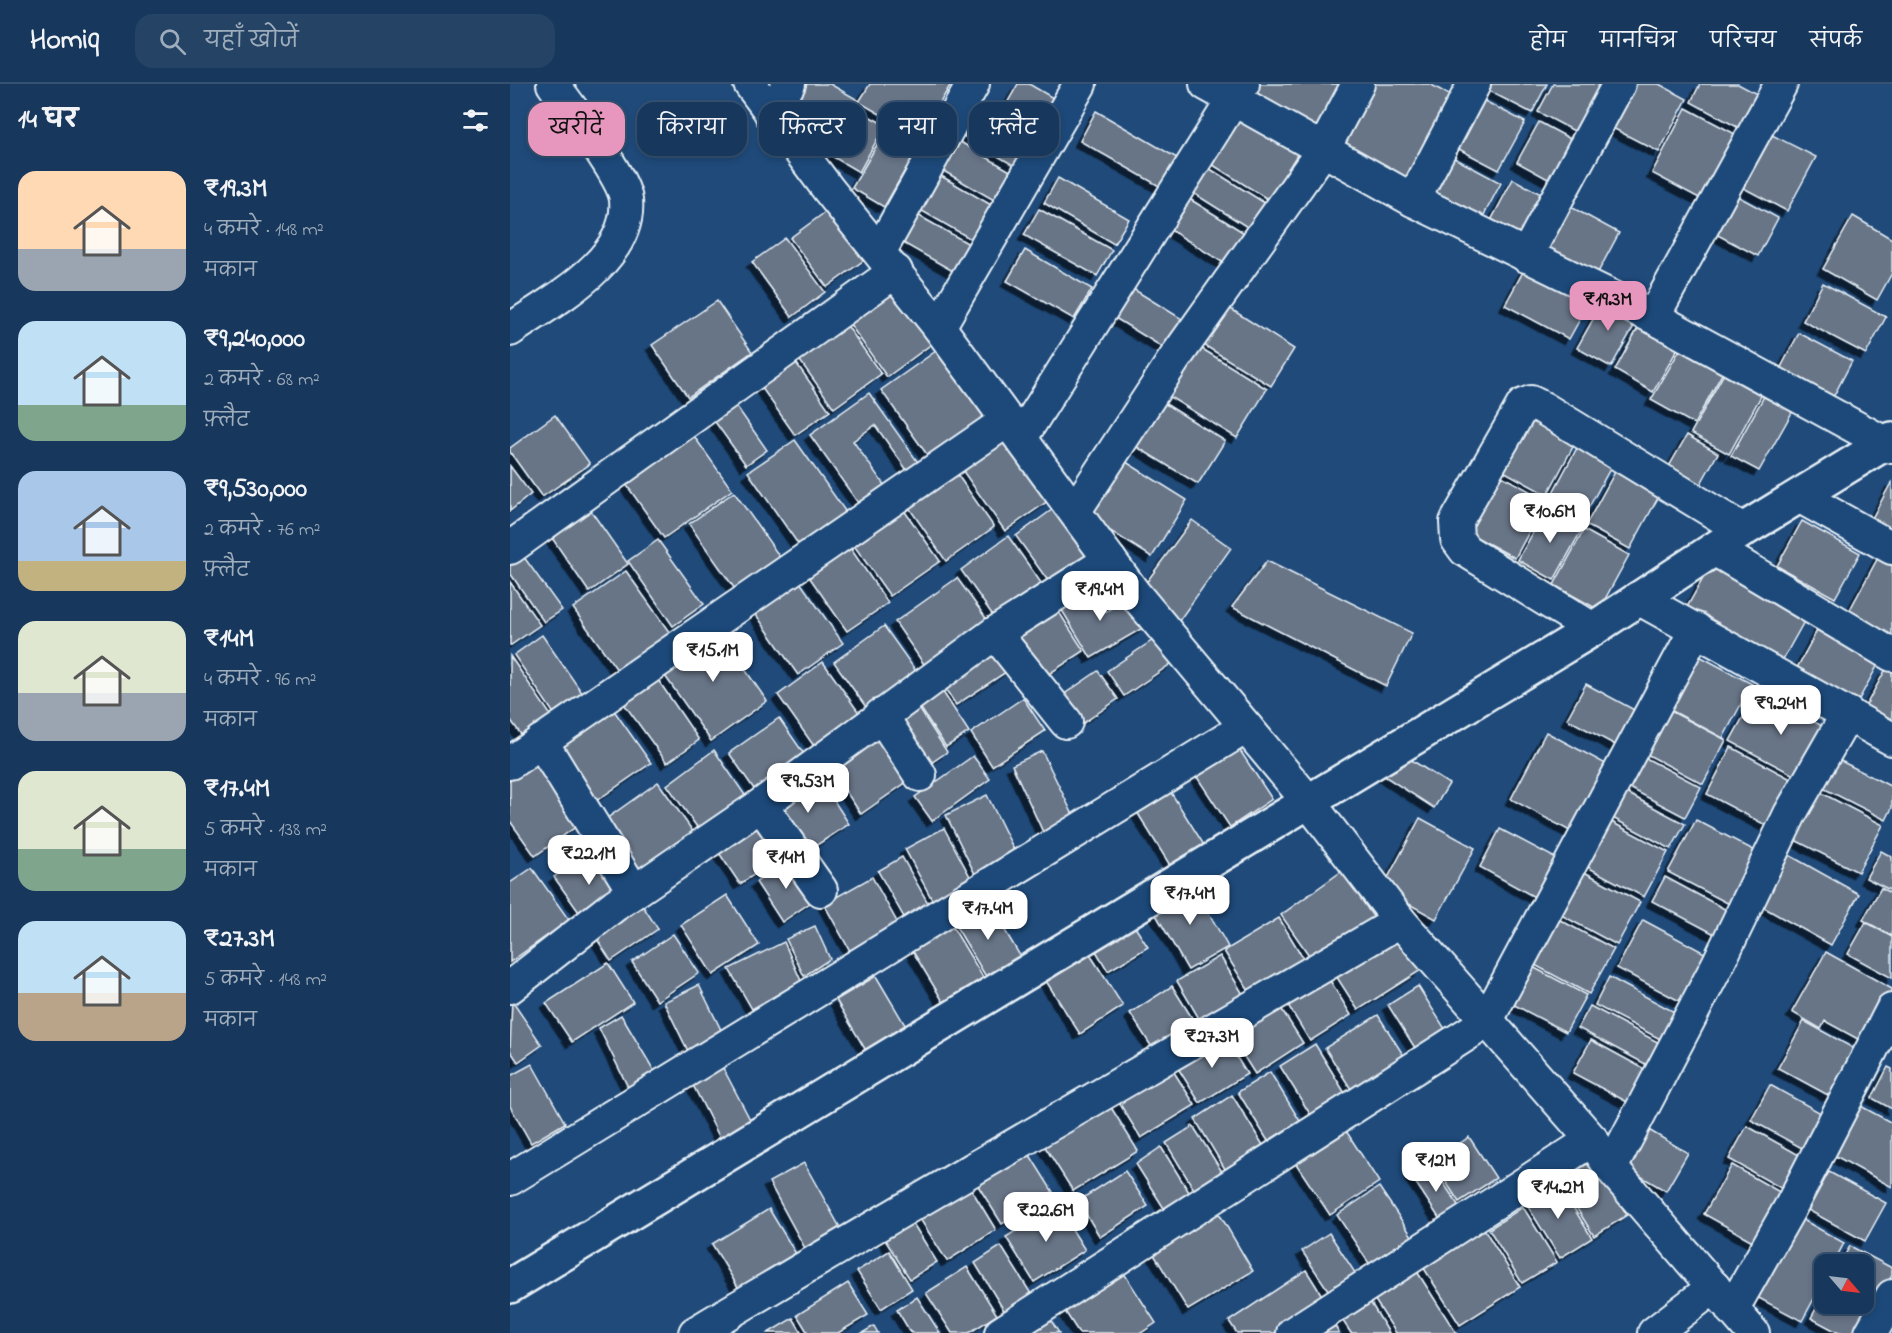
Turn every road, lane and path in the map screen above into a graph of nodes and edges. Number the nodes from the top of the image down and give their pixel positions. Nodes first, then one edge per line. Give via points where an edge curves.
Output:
1 (553, 84) edge
2 (750, 84) edge
3 (789, 84) edge
4 (973, 84) edge
5 (1080, 84) edge
6 (1206, 84) edge
7 (1358, 84) edge
8 (1474, 84) edge
9 (1619, 84) edge
10 (1780, 84) edge
11 (1238, 93) edge
12 (763, 102) edge
13 (778, 102) edge
14 (1323, 150) junction
15 (804, 156) edge
16 (1413, 201) junction
17 (1526, 256) junction
18 (888, 261) junction
19 (1653, 317) junction
20 (939, 327) junction
21 (510, 330) edge
22 (1015, 429) junction
23 (1890, 443) edge
24 (1799, 496) junction
25 (1076, 509) junction
26 (1743, 530) junction
27 (510, 548) edge
28 (1892, 548) edge
29 (1714, 549) junction
30 (1110, 560) junction
31 (1638, 598) junction
32 (1593, 629) junction
33 (1696, 629) junction
34 (995, 633) junction
35 (1892, 655) edge
36 (1848, 713) junction
37 (881, 716) junction
38 (1066, 722) dead end
39 (1246, 727) junction
40 (1892, 739) edge
41 (541, 741) junction
42 (510, 763) edge
43 (920, 775) dead end
44 (1308, 801) junction
45 (761, 805) junction
46 (821, 890) dead end
47 (634, 892) junction
48 (1400, 921) junction
49 (510, 986) edge
50 (1892, 1010) edge
51 (1486, 1022) junction
52 (1592, 1140) junction
53 (1611, 1168) junction
54 (510, 1179) edge
55 (510, 1286) edge
56 (1892, 1296) edge
57 (1723, 1298) junction
58 (1663, 1330) edge
59 (695, 1333) edge
60 (1001, 1333) edge
61 (1293, 1333) edge
62 (1753, 1333) edge
63 (1871, 1333) edge

1 - 21 street via 611,167 626,198 624,227 590,275
2 - 12 street
3 - 13 street
4 - 18 street
5 - 20 street
6 - 11 street
7 - 14 street
8 - 16 street
9 - 17 street
10 - 19 street
11 - 14 street
11 - 22 street
14 - 16 street
14 - 25 street via 1175,358
15 - 18 street
16 - 17 street
17 - 19 street
18 - 20 street
18 - 27 street
19 - 23 street
20 - 22 street
22 - 25 street
22 - 41 street
23 - 24 street
24 - 26 street
24 - 28 street
25 - 30 street
26 - 29 street
26 - 32 street via 1543,408 1531,402 1523,405 1456,522 1457,539 1465,550
29 - 31 street
29 - 35 street
30 - 34 street
30 - 39 street
31 - 32 street
31 - 33 street
32 - 44 street
33 - 36 street
33 - 51 street
34 - 37 street
34 - 38 street
36 - 40 street
36 - 53 street via 1790,814 1707,985
37 - 43 street
37 - 45 street
39 - 44 street
39 - 54 street
41 - 42 street
41 - 47 street
44 - 48 street
44 - 55 street
45 - 46 street
45 - 47 street
47 - 49 street
48 - 51 street
48 - 59 street via 1129,1081 856,1235
50 - 57 street via 1791,1206
51 - 52 street
51 - 60 street
52 - 53 street
52 - 61 street
53 - 57 street
56 - 63 street
57 - 58 street
57 - 62 street

